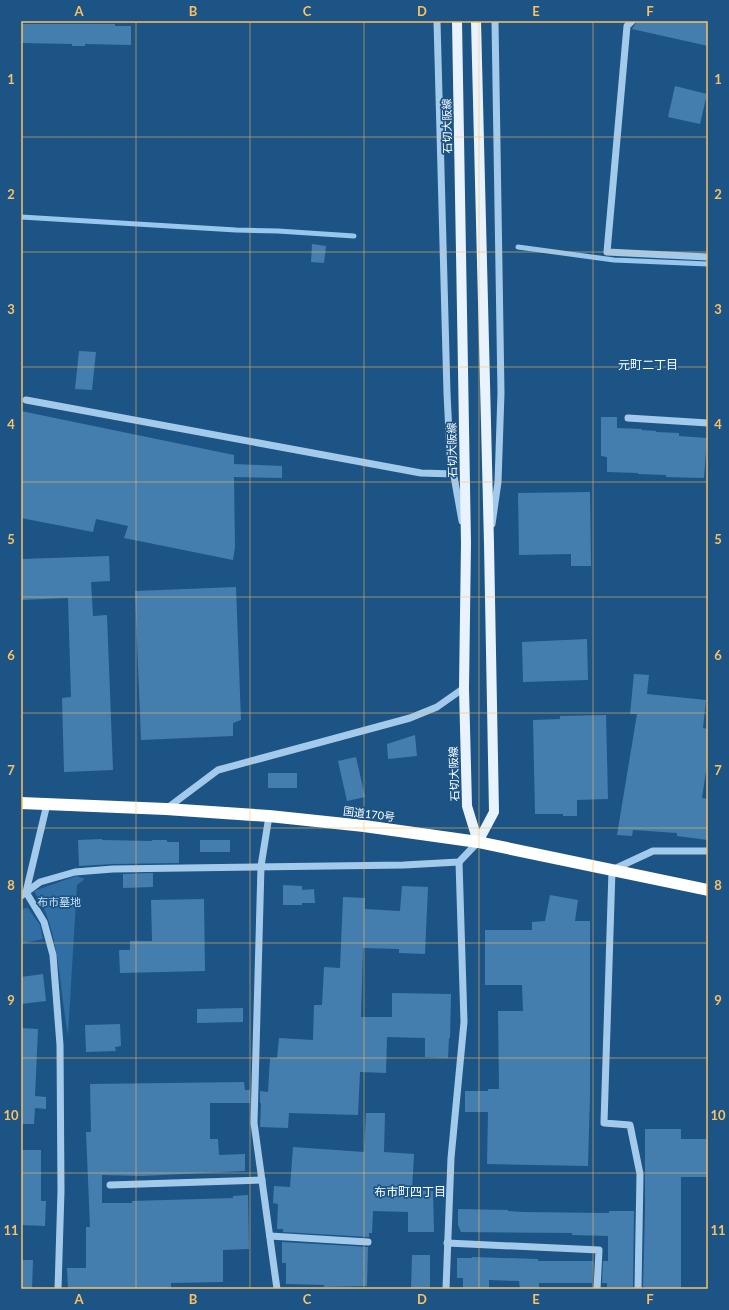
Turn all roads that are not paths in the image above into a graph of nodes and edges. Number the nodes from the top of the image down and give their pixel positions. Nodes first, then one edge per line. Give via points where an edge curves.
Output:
1 (437, 21) edge
2 (457, 21) edge
3 (476, 21) edge
4 (495, 21) edge
5 (632, 21) edge
6 (708, 257) edge
7 (26, 400) dead end
8 (628, 418) dead end
9 (708, 423) edge
10 (454, 474) junction
11 (466, 543) junction
12 (489, 544) junction
13 (464, 688) junction
14 (21, 803) edge
15 (47, 804) junction
16 (166, 809) junction
17 (269, 816) junction
18 (478, 842) junction
19 (708, 851) edge
20 (459, 862) junction
21 (261, 866) junction
22 (612, 870) junction
23 (708, 890) edge
24 (23, 894) edge
25 (262, 1180) junction
26 (110, 1186) dead end
27 (270, 1236) junction
28 (368, 1242) dead end
29 (447, 1243) junction
30 (58, 1289) edge
31 (277, 1289) edge
32 (446, 1289) edge
33 (597, 1289) edge
34 (638, 1289) edge

1 - 10 street via 447,392 450,454
2 - 11 main road, 石切大阪線
3 - 12 main road
4 - 12 street via 501,393 498,482
5 - 6 street via 627,26 607,252
7 - 10 street via 421,473
8 - 9 street
10 - 11 street
11 - 13 main road, 石切大阪線
12 - 18 main road via 494,812
13 - 16 street via 437,707 410,718 218,770
13 - 18 main road, 石切大阪線 via 467,806
14 - 15 highway, 国道170号
15 - 16 highway, 国道170号
15 - 24 street
16 - 17 highway, 国道170号
17 - 18 highway, 国道170号
17 - 21 street
18 - 20 street
18 - 22 highway, 国道170号
19 - 22 street via 653,851
20 - 21 street
20 - 29 street via 464,1022 451,1158
21 - 24 street via 75,872 40,882
21 - 25 street via 254,1123
22 - 23 highway, 国道170号
22 - 34 street via 604,1123 630,1125 640,1174
24 - 30 street via 44,922 53,955 60,1045 62,1190
25 - 26 street
25 - 27 street
27 - 28 street
27 - 31 street
29 - 32 street
29 - 33 street via 599,1250

